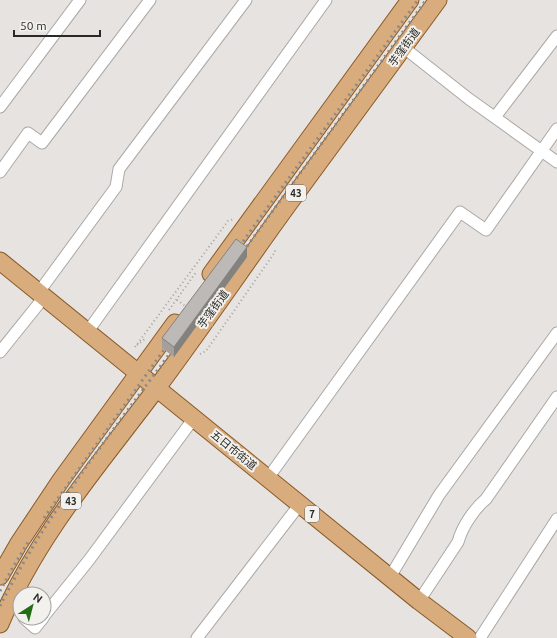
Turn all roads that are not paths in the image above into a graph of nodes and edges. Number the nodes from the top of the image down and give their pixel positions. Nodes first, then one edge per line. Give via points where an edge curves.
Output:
1 (80, 0) edge
2 (150, 0) edge
3 (246, 0) edge
4 (326, 0) edge
5 (410, 0) edge
6 (434, 1) edge
7 (557, 36) edge
8 (403, 47) junction
9 (0, 107) edge
10 (495, 117) junction
11 (557, 129) edge
12 (541, 150) junction
13 (557, 162) edge
14 (0, 172) edge
15 (0, 261) edge
16 (200, 289) edge
17 (42, 294) junction
18 (185, 306) edge
19 (88, 331) junction
20 (557, 334) edge
21 (0, 352) edge
22 (140, 373) junction
23 (158, 387) junction
24 (557, 397) edge
25 (194, 418) junction
26 (268, 478) junction
27 (300, 504) junction
28 (557, 519) edge
29 (0, 576) edge
30 (390, 577) junction
31 (22, 586) edge
32 (419, 601) junction
33 (52, 606) edge
34 (12, 611) edge
35 (0, 624) edge
36 (197, 638) edge
37 (468, 638) edge
38 (480, 638) edge

1 - 9 street
2 - 14 street via 42,143 28,133
3 - 17 street via 119,169 116,187
4 - 19 street
5 - 16 main road, 芋窪街道 / 43
6 - 8 main road, 芋窪街道 / 43
7 - 10 street
8 - 10 street
8 - 23 main road, 芋窪街道 / 43
10 - 12 street
11 - 12 street
12 - 13 street
12 - 26 street via 486,230 460,212
15 - 17 main road, 五日市街道 / 7
17 - 19 main road, 五日市街道 / 7
17 - 21 street
18 - 22 main road, 芋窪街道 / 43
19 - 22 main road, 五日市街道 / 7
20 - 30 street via 439,495
22 - 23 main road, 五日市街道 / 7
22 - 29 main road, 芋窪街道 / 43 via 61,480
23 - 25 main road, 五日市街道 / 7
23 - 31 main road, 芋窪街道 / 43 via 49,532 30,562
24 - 32 street via 460,533 458,542
25 - 26 main road, 五日市街道 / 7
25 - 33 street
26 - 27 main road, 五日市街道 / 7
27 - 30 main road, 五日市街道 / 7
27 - 36 street
28 - 38 street
30 - 32 main road, 五日市街道 / 7
32 - 37 main road, 五日市街道 / 7
34 - 35 main road, 芋窪街道 / 43

